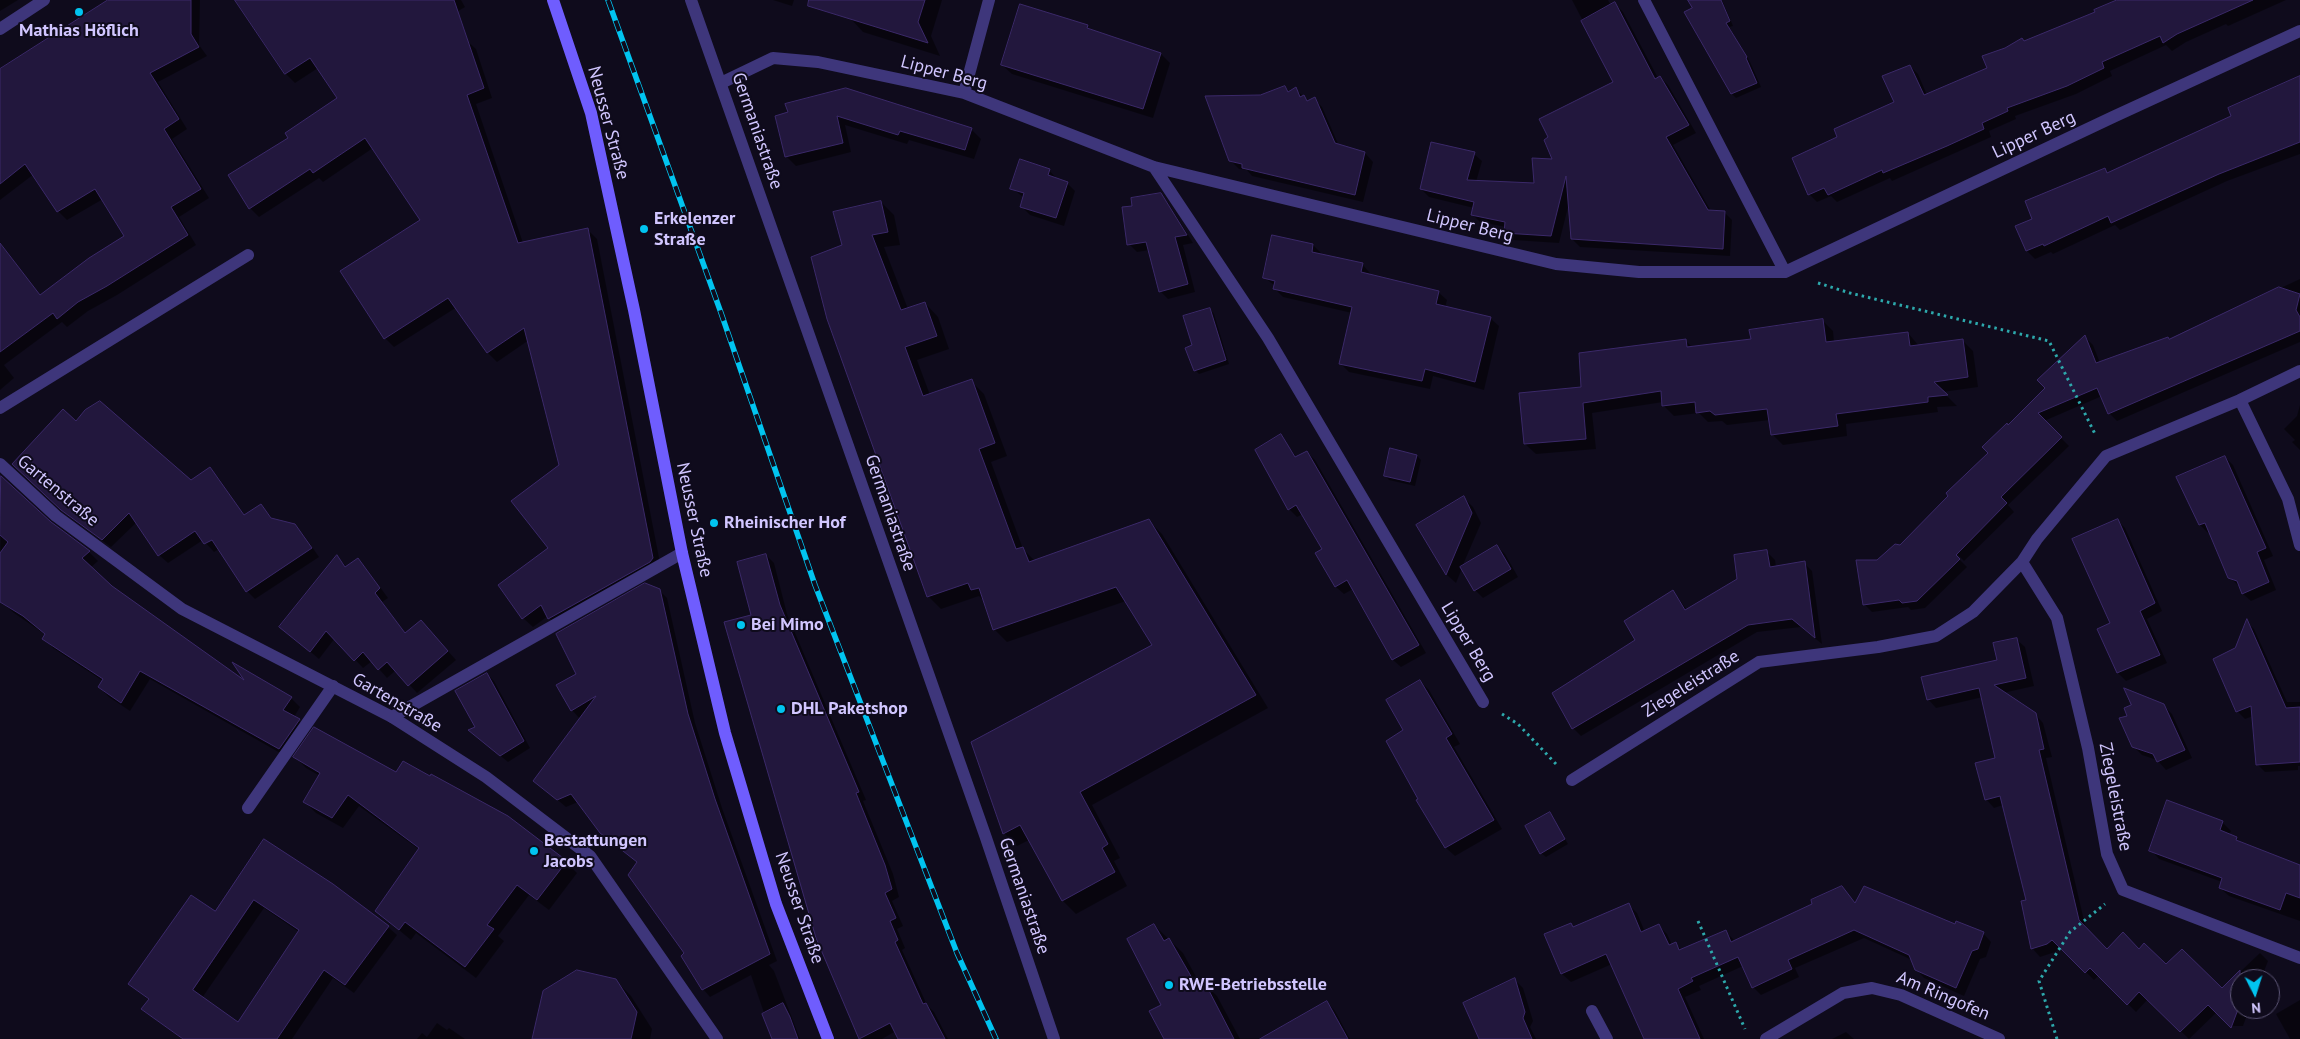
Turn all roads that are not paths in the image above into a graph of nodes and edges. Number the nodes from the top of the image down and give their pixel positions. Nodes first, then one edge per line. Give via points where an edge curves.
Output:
1 (44, 0) edge
2 (553, 0) edge
3 (691, 0) edge
4 (989, 0) edge
5 (1644, 0) edge
6 (0, 28) edge
7 (2300, 31) edge
8 (721, 83) junction
9 (964, 93) junction
10 (1154, 166) junction
11 (248, 256) dead end
12 (1785, 272) junction
13 (2300, 372) edge
14 (2240, 400) junction
15 (0, 408) edge
16 (0, 464) edge
17 (2300, 545) edge
18 (682, 553) junction
19 (2022, 562) junction
20 (333, 686) junction
21 (1483, 702) road end
22 (392, 717) junction
23 (1572, 780) road end
24 (248, 808) dead end
25 (2300, 958) edge
26 (1592, 1011) dead end
27 (716, 1039) edge
28 (828, 1039) edge
29 (1054, 1039) edge
30 (1607, 1039) edge
31 (1766, 1039) edge
32 (1999, 1039) edge

1 - 6 street
2 - 18 street, Neusser Straße via 591,113
3 - 8 street, Germaniastraße
4 - 9 street
5 - 12 street
7 - 12 street, Lipper Berg
8 - 9 street, Lipper Berg via 773,58 818,62
8 - 29 street, Germaniastraße
9 - 10 street, Lipper Berg
10 - 12 street, Lipper Berg via 1556,264 1639,272
10 - 21 street, Lipper Berg via 1268,338
11 - 15 street
13 - 14 street, Ziegeleistraße
14 - 17 street via 2288,499
14 - 19 street, Ziegeleistraße via 2106,456
16 - 20 street, Gartenstraße via 56,516 182,609
18 - 22 street
18 - 28 street, Neusser Straße via 725,733 776,904
19 - 23 street, Ziegeleistraße via 1973,612 1936,636 1759,662
19 - 25 street, Ziegeleistraße via 2058,618 2088,748 2106,854 2123,890
20 - 22 street, Gartenstraße
20 - 24 street
22 - 27 street, Gartenstraße via 486,777 590,856
26 - 30 street
31 - 32 street, Am Ringofen via 1843,993 1872,988 1901,994

